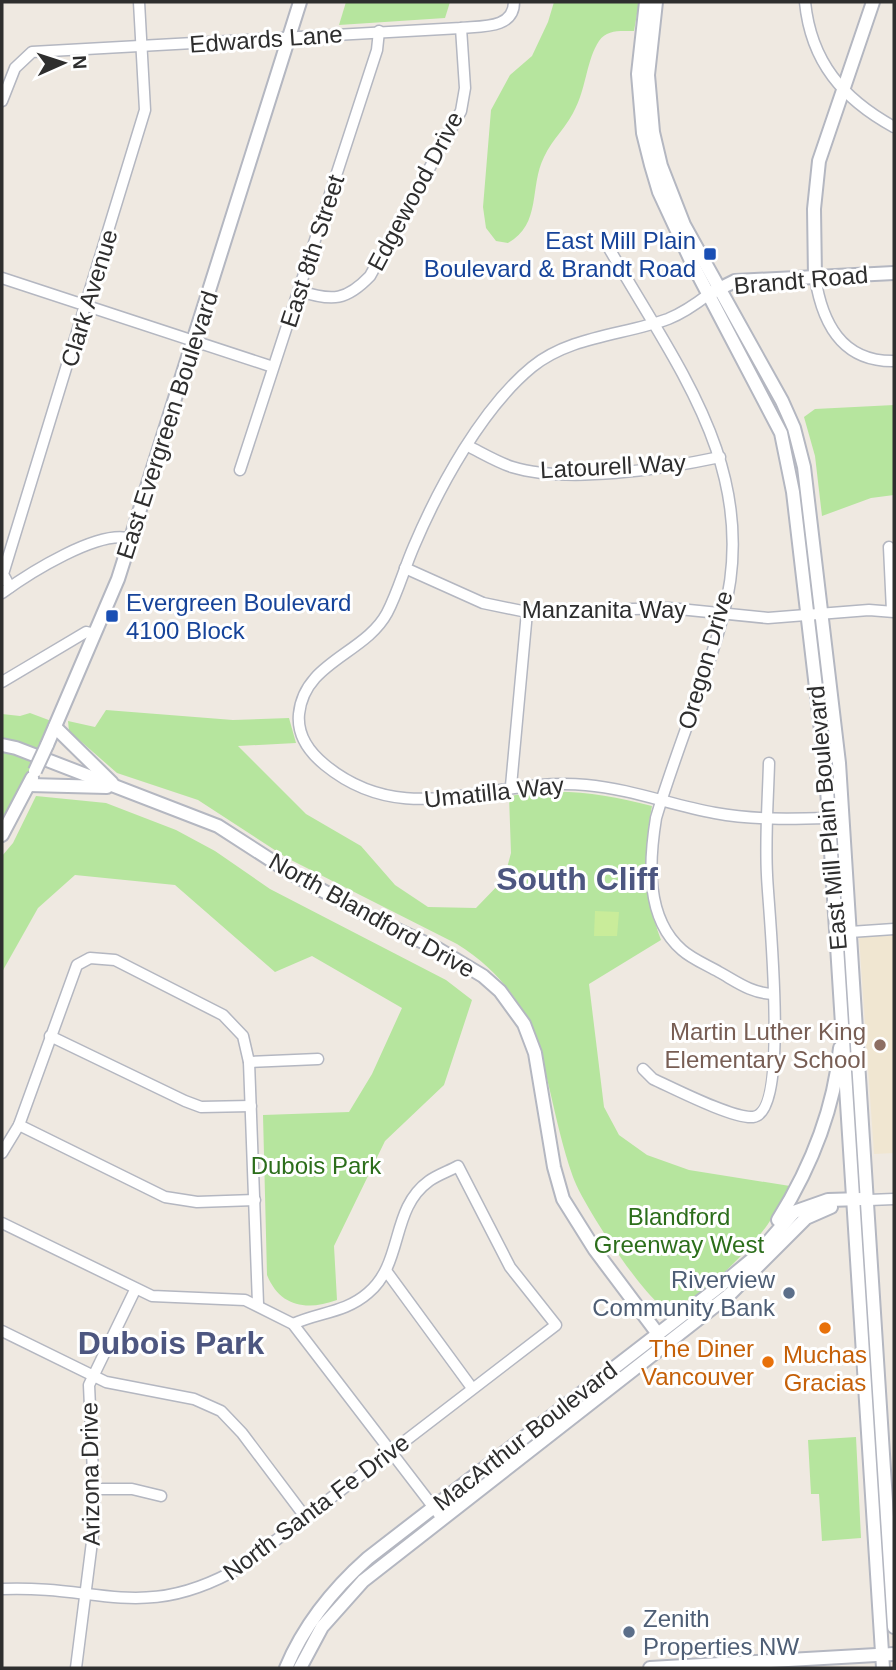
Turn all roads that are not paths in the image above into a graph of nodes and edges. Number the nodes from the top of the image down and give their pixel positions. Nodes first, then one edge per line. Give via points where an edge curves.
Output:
1 (139, 2) edge
2 (300, 2) edge
3 (514, 2) edge
4 (646, 2) edge
5 (656, 2) edge
6 (805, 2) edge
7 (873, 2) edge
8 (461, 28) junction
9 (379, 31) junction
10 (289, 37) junction
11 (143, 47) junction
12 (841, 89) junction
13 (2, 101) edge
14 (894, 127) edge
15 (606, 243) dead end
16 (894, 273) edge
17 (815, 276) junction
18 (2, 278) edge
19 (300, 291) junction
20 (715, 291) junction
21 (87, 305) junction
22 (651, 324) junction
23 (195, 340) junction
24 (894, 361) edge
25 (273, 368) junction
26 (468, 446) junction
27 (720, 457) junction
28 (240, 470) dead end
29 (131, 539) junction
30 (889, 547) dead end
31 (405, 568) junction
32 (2, 575) edge
33 (6, 590) edge
34 (527, 612) junction
35 (893, 612) edge
36 (724, 614) junction
37 (816, 614) junction
38 (96, 634) junction
39 (2, 682) edge
40 (55, 727) junction
41 (2, 745) edge
42 (769, 762) dead end
43 (29, 785) junction
44 (511, 786) junction
45 (118, 788) junction
46 (662, 798) junction
47 (829, 818) junction
48 (767, 819) junction
49 (2, 835) edge
50 (894, 929) edge
51 (850, 932) junction
52 (773, 994) junction
53 (843, 1020) junction
54 (50, 1036) junction
55 (318, 1059) dead end
56 (249, 1062) junction
57 (643, 1069) dead end
58 (251, 1106) junction
59 (19, 1125) junction
60 (2, 1153) edge
61 (894, 1199) edge
62 (255, 1200) junction
63 (855, 1200) junction
64 (869, 1200) junction
65 (2, 1223) edge
66 (748, 1261) junction
67 (387, 1272) junction
68 (135, 1290) junction
69 (258, 1304) junction
70 (293, 1324) junction
71 (2, 1331) edge
72 (659, 1334) junction
73 (92, 1375) junction
74 (472, 1388) junction
75 (867, 1412) junction
76 (391, 1451) junction
77 (885, 1478) junction
78 (94, 1489) junction
79 (873, 1493) junction
80 (161, 1496) dead end
81 (437, 1512) junction
82 (306, 1518) junction
83 (891, 1570) junction
84 (2, 1589) edge
85 (85, 1595) junction
86 (894, 1627) edge
87 (887, 1659) edge
88 (76, 1668) edge
89 (286, 1668) edge
90 (300, 1668) edge
91 (650, 1668) edge

1 - 11 street, Clark Avenue
2 - 10 street, East Evergreen Boulevard
3 - 8 street, Edwards Lane via 506,20
4 - 20 street, East Mill Plain Boulevard via 638,63 643,133 659,192
5 - 20 street, East Mill Plain Boulevard via 648,75 653,132 675,204
6 - 12 street via 817,51
7 - 12 street
8 - 9 street, Edwards Lane
8 - 19 street, Edgewood Drive via 465,88 461,111 370,276 354,293 337,298
9 - 10 street, Edwards Lane
9 - 19 street, East 8th Street via 377,50
10 - 11 street, Edwards Lane
10 - 23 street, East Evergreen Boulevard
11 - 13 street, Edwards Lane via 26,54
11 - 21 street, Clark Avenue via 145,110
12 - 14 street via 860,107
12 - 17 street via 823,141 816,181
15 - 22 street, Oregon Drive
16 - 17 street, Brandt Road
17 - 20 street, Brandt Road via 735,281
17 - 24 street via 824,320 837,338 870,358
18 - 21 street
19 - 25 street, East 8th Street
20 - 22 street via 682,313
20 - 37 street, East Mill Plain Boulevard via 781,433
21 - 23 street
21 - 32 street, Clark Avenue
22 - 26 street via 574,345 536,364 505,391
22 - 27 street, Oregon Drive via 692,390
23 - 25 street
23 - 29 street, East Evergreen Boulevard
25 - 28 street, East 8th Street
26 - 27 street, Latourell Way via 512,467 556,474 666,469
26 - 31 street
27 - 36 street, Oregon Drive via 731,511
29 - 33 street via 106,538
29 - 38 street, East Evergreen Boulevard
30 - 35 street
31 - 34 street, Manzanita Way via 483,603
31 - 44 street, Umatilla Way via 379,629 314,678 303,695 299,716 302,738 336,774 389,798 437,800
32 - 33 street, Clark Avenue
34 - 36 street, Manzanita Way via 669,608
34 - 44 street
35 - 37 street, Manzanita Way
36 - 37 street, Manzanita Way via 768,618
36 - 46 street, Oregon Drive
37 - 47 street, East Mill Plain Boulevard
37 - 51 street, East Mill Plain Boulevard via 839,763
38 - 39 street via 86,632
38 - 40 street, East Evergreen Boulevard
40 - 43 street, East Evergreen Boulevard, bridge
40 - 45 street
41 - 45 street, North Blandford Drive
42 - 48 street
43 - 45 street
43 - 49 street, East Evergreen Boulevard
44 - 46 street, Umatilla Way via 584,785
45 - 72 street, North Blandford Drive via 218,826 294,875 438,949 500,991 524,1024 534,1053 563,1199 594,1250
46 - 48 street, Umatilla Way via 711,813
46 - 52 street, Oregon Drive via 652,843 654,897 662,926 682,950 756,993
47 - 48 street, Umatilla Way
47 - 53 street, East Mill Plain Boulevard
48 - 52 street
50 - 51 street
51 - 64 street, East Mill Plain Boulevard
52 - 57 street via 774,1076 762,1113 753,1117 736,1114 653,1079
53 - 63 street, East Mill Plain Boulevard
53 - 66 street via 837,1075 814,1153 784,1211
54 - 56 street via 77,965 90,957 115,960 223,1015 243,1036
54 - 58 street via 201,1107
54 - 59 street
55 - 56 street
56 - 58 street
58 - 62 street
59 - 60 street
59 - 62 street via 165,1197 197,1202
61 - 64 street
62 - 69 street
63 - 64 street, MacArthur Boulevard
63 - 66 street, MacArthur Boulevard via 820,1202 793,1212
63 - 75 street, East Mill Plain Boulevard
63 - 81 street, MacArthur Boulevard via 806,1218 729,1295
64 - 77 street, East Mill Plain Boulevard
65 - 68 street
66 - 72 street, MacArthur Boulevard
67 - 70 street via 349,1307
67 - 74 street
67 - 74 street, North Santa Fe Drive via 409,1202 429,1181 458,1166 499,1248 556,1325
68 - 69 street via 163,1298 229,1298
68 - 73 street, Arizona Drive
69 - 70 street
70 - 76 street
71 - 73 street
72 - 81 street, MacArthur Boulevard
73 - 78 street, Arizona Drive via 88,1396
73 - 82 street via 121,1386 194,1399 221,1411
74 - 76 street, North Santa Fe Drive
75 - 77 street via 874,1414 878,1462
75 - 79 street, East Mill Plain Boulevard
76 - 81 street
76 - 82 street, North Santa Fe Drive
77 - 83 street, East Mill Plain Boulevard
78 - 80 street via 132,1489
78 - 85 street, Arizona Drive via 94,1531
79 - 83 street via 880,1500 884,1555
79 - 87 street, East Mill Plain Boulevard
81 - 89 street, MacArthur Boulevard via 349,1575 312,1619
81 - 90 street, MacArthur Boulevard via 363,1581 322,1627
82 - 85 street, North Santa Fe Drive via 241,1567 203,1587 148,1600
83 - 86 street, East Mill Plain Boulevard
84 - 85 street, North Santa Fe Drive
85 - 88 street, Arizona Drive
87 - 91 street

